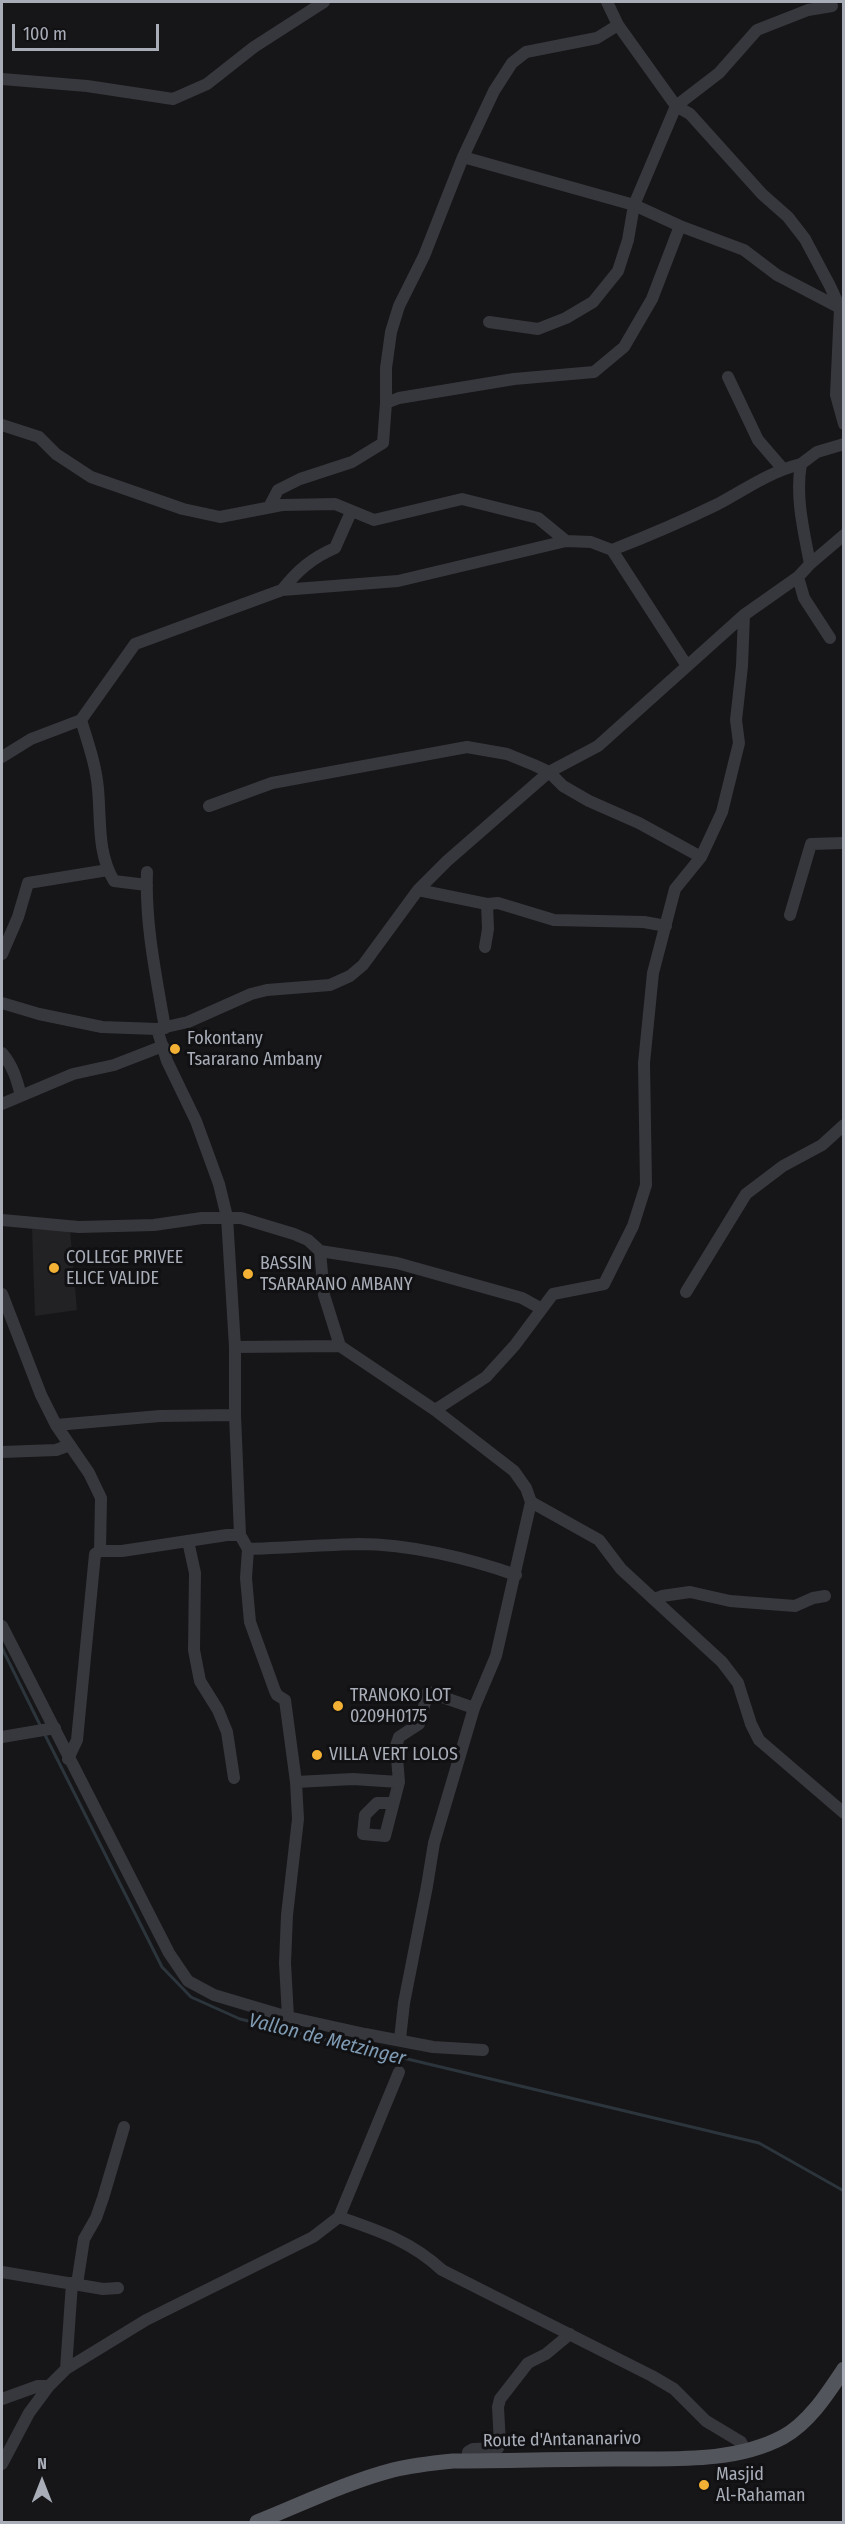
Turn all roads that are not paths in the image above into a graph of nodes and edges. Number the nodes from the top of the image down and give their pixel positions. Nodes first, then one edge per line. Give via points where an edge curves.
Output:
1 (324, 2) edge
2 (607, 2) edge
3 (832, 6) dead end
4 (618, 25) junction
5 (2, 79) edge
6 (676, 106) junction
7 (463, 157) junction
8 (634, 205) junction
9 (680, 226) junction
10 (842, 309) edge
11 (489, 322) dead end
12 (728, 377) dead end
13 (386, 403) junction
14 (843, 424) edge
15 (2, 425) edge
16 (843, 444) edge
17 (801, 464) junction
18 (783, 469) junction
19 (269, 507) junction
20 (351, 512) junction
21 (843, 535) edge
22 (567, 541) junction
23 (612, 550) junction
24 (810, 564) junction
25 (798, 577) junction
26 (282, 590) junction
27 (744, 615) junction
28 (830, 638) dead end
29 (687, 666) junction
30 (81, 720) junction
31 (2, 757) edge
32 (549, 772) junction
33 (209, 806) dead end
34 (843, 843) edge
35 (701, 856) junction
36 (108, 870) junction
37 (147, 872) dead end
38 (147, 885) junction
39 (418, 890) junction
40 (488, 904) junction
41 (790, 915) dead end
42 (666, 926) junction
43 (485, 947) dead end
44 (2, 954) edge
45 (2, 1003) edge
46 (161, 1029) junction
47 (162, 1046) junction
48 (2, 1053) edge
49 (21, 1096) junction
50 (2, 1104) edge
51 (843, 1125) edge
52 (227, 1217) junction
53 (2, 1220) edge
54 (320, 1251) junction
55 (686, 1292) dead end
56 (2, 1293) edge
57 (540, 1308) junction
58 (340, 1346) junction
59 (235, 1347) junction
60 (435, 1410) junction
61 (235, 1415) junction
62 (56, 1425) junction
63 (70, 1445) junction
64 (2, 1452) edge
65 (531, 1502) junction
66 (240, 1535) junction
67 (188, 1541) junction
68 (248, 1549) junction
69 (100, 1551) junction
70 (516, 1575) junction
71 (825, 1596) dead end
72 (654, 1599) junction
73 (2, 1626) edge
74 (474, 1707) junction
75 (55, 1728) junction
76 (2, 1737) edge
77 (68, 1759) junction
78 (234, 1778) dead end
79 (297, 1782) junction
80 (399, 1782) junction
81 (392, 1803) dead end
82 (843, 1813) edge
83 (288, 2017) junction
84 (400, 2039) junction
85 (483, 2050) dead end
86 (399, 2072) dead end
87 (124, 2127) dead end
88 (339, 2217) junction
89 (2, 2272) edge
90 (75, 2283) junction
91 (118, 2288) dead end
92 (570, 2334) junction
93 (66, 2369) junction
94 (843, 2369) edge
95 (49, 2386) junction
96 (2, 2399) edge
97 (746, 2452) junction
98 (466, 2461) junction
99 (2, 2464) edge
100 (257, 2523) edge

1 - 5 street via 254,46 207,84 173,99
2 - 4 street
3 - 6 street via 808,10 756,30 719,74
4 - 6 street
4 - 7 street via 597,38 526,52 512,63 486,106
6 - 8 street
6 - 10 street via 690,114 788,217 805,239
7 - 8 street
7 - 13 street via 391,332
8 - 9 street
8 - 11 street via 618,271 593,302 538,329
9 - 10 street via 744,250 777,274
9 - 13 street via 647,309 624,347 594,372 514,379
10 - 14 street via 837,395
12 - 18 street via 758,440
13 - 19 street via 383,443 352,462 278,490
15 - 19 street via 39,437 56,454 91,477 183,508 220,517
16 - 17 street via 817,452
17 - 18 street
17 - 24 street via 799,497
18 - 23 street via 658,533
19 - 20 street via 335,504
20 - 22 street via 374,520 462,499 538,518
20 - 26 street via 335,548 314,557
21 - 24 street
22 - 23 street via 591,542
22 - 26 street via 398,581
23 - 29 street
24 - 25 street
25 - 27 street
25 - 28 street via 804,598
26 - 30 street via 135,644
27 - 29 street
27 - 35 street via 736,720 739,743 722,812
29 - 32 street via 598,746
30 - 31 street via 31,739
30 - 36 street via 95,764 101,839
32 - 33 street via 507,754 467,747 281,781
32 - 35 street via 589,801
32 - 39 street
34 - 41 street via 811,844
35 - 42 street via 675,889
36 - 38 street via 114,881
36 - 44 street via 28,883
37 - 38 street
38 - 46 street
39 - 40 street
39 - 46 street via 351,976 330,985 251,994 188,1022
40 - 42 street via 498,903 554,920
40 - 43 street
42 - 57 street via 653,973 644,1063 646,1185 633,1226 604,1284 553,1294
45 - 46 street via 102,1027
46 - 47 street
47 - 49 street via 114,1065 73,1074
47 - 52 street via 196,1121
48 - 49 street via 16,1076
49 - 50 street
51 - 55 street via 822,1145 783,1166 746,1194
52 - 53 street via 154,1225 79,1227
52 - 54 street via 294,1234
52 - 59 street
54 - 57 street via 397,1263 522,1299
54 - 58 street via 324,1294
56 - 62 street
57 - 60 street via 515,1345 486,1377
58 - 59 street
58 - 60 street
59 - 61 street
60 - 65 street via 514,1471
61 - 62 street via 160,1416
61 - 66 street
62 - 63 street
63 - 64 street via 56,1450
63 - 69 street via 101,1498
65 - 70 street
65 - 72 street via 599,1540 621,1569
66 - 67 street
66 - 68 street
67 - 69 street
67 - 78 street via 195,1573 194,1650 200,1681 227,1732
68 - 70 street via 392,1546 482,1563
68 - 79 street via 250,1622 277,1695 285,1700
69 - 77 street via 94,1554 77,1740
70 - 74 street via 496,1656
71 - 72 street via 795,1606 730,1601 690,1592
72 - 82 street via 722,1662 738,1683 759,1740
73 - 75 street
74 - 80 street via 428,1692 419,1724 399,1737 396,1746
74 - 84 street via 434,1843
75 - 76 street
75 - 77 street
77 - 83 street via 168,1953 189,1981 214,1995
79 - 80 street
79 - 83 street via 298,1818 285,1963
80 - 81 street
83 - 84 street
84 - 85 street via 433,2047
86 - 88 street
87 - 90 street via 99,2208 84,2238
88 - 92 street via 423,2252 442,2270
88 - 93 street via 313,2237 146,2320
89 - 90 street
90 - 91 street
90 - 93 street
92 - 97 street via 674,2389 705,2421 741,2442
92 - 98 street via 528,2363 500,2398 498,2448 473,2449
93 - 95 street
94 - 97 main road, Route d'Antananarivo via 801,2422 784,2436
95 - 96 street
95 - 99 street
97 - 98 main road, Route d'Antananarivo via 674,2458
98 - 100 main road, Route d'Antananarivo via 391,2470

